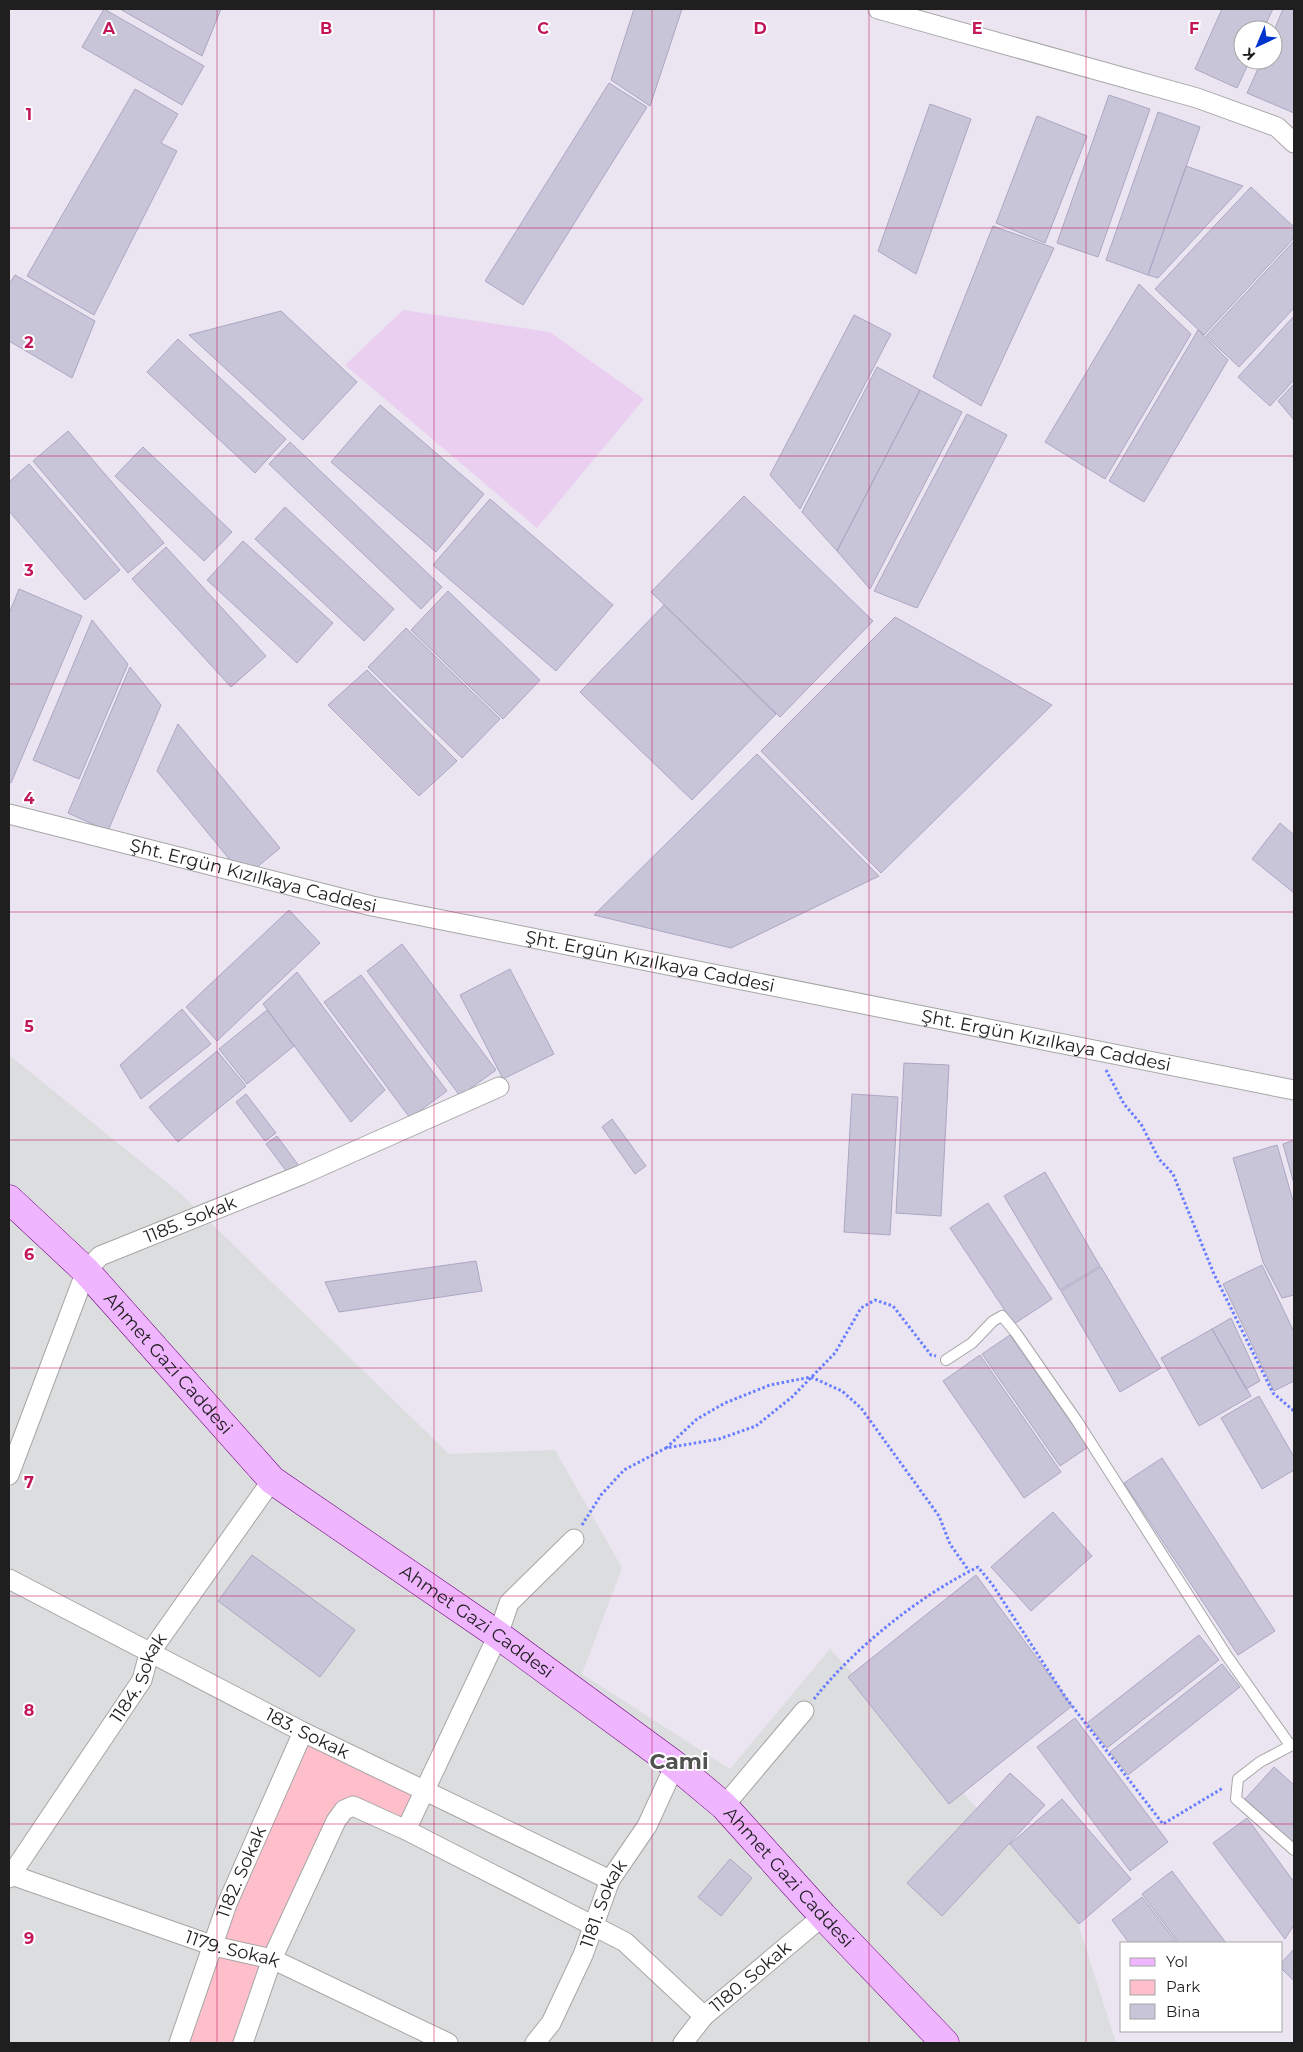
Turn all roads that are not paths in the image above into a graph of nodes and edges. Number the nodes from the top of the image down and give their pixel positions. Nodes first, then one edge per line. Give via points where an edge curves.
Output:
1 (878, 9) edge
2 (1294, 143) edge
3 (9, 814) edge
4 (499, 1087) dead end
5 (1294, 1090) edge
6 (9, 1199) edge
7 (86, 1271) junction
8 (946, 1360) road end
9 (9, 1476) edge
10 (272, 1480) junction
11 (574, 1539) road end
12 (9, 1579) edge
13 (498, 1635) junction
14 (149, 1654) junction
15 (804, 1711) road end
16 (303, 1732) junction
17 (1292, 1744) edge
18 (676, 1765) junction
19 (426, 1790) junction
20 (724, 1806) junction
21 (406, 1830) junction
22 (1294, 1850) edge
23 (9, 1875) edge
24 (610, 1880) junction
25 (824, 1916) junction
26 (592, 1926) junction
27 (214, 1946) junction
28 (272, 1958) junction
29 (704, 2016) junction
30 (179, 2043) edge
31 (243, 2043) edge
32 (448, 2043) edge
33 (535, 2043) edge
34 (683, 2043) edge
35 (944, 2043) edge

1 - 2 street via 1197,98 1277,127
3 - 5 street, Şht. Ergün Kızılkaya Caddesi via 372,906
4 - 7 street, 1185. Sokak via 301,1175 100,1256
6 - 7 street, Ahmet Gazi Caddesi
7 - 9 street, 1185. Sokak
7 - 10 street, Ahmet Gazi Caddesi
8 - 17 lane via 972,1343 1002,1316 1077,1421 1227,1656
10 - 13 street, Ahmet Gazi Caddesi
10 - 14 street, 1184. Sokak
11 - 13 street via 509,1603
12 - 14 street, 183. Sokak
13 - 18 street, Ahmet Gazi Caddesi
13 - 19 street
14 - 16 street, 183. Sokak
14 - 23 street, 1184. Sokak via 142,1680
15 - 20 street
16 - 19 street, 183. Sokak
16 - 27 street, 1182. Sokak via 227,1904
17 - 22 lane via 1238,1779 1236,1799
18 - 20 street, Ahmet Gazi Caddesi
18 - 24 street, 1181. Sokak via 647,1826
19 - 21 street
19 - 24 street, 183. Sokak
20 - 25 street, Ahmet Gazi Caddesi
21 - 26 street
21 - 28 street via 353,1806 344,1810
23 - 27 street, 1179. Sokak
24 - 26 street, 1181. Sokak
25 - 29 street, 1180. Sokak
25 - 35 street, Ahmet Gazi Caddesi
26 - 29 street via 625,1942
26 - 33 street, 1181. Sokak via 583,1955 551,2023
27 - 28 street, 1179. Sokak
27 - 30 street, 1182. Sokak
28 - 31 street
28 - 32 street, 1179. Sokak
29 - 34 street, 1180. Sokak

